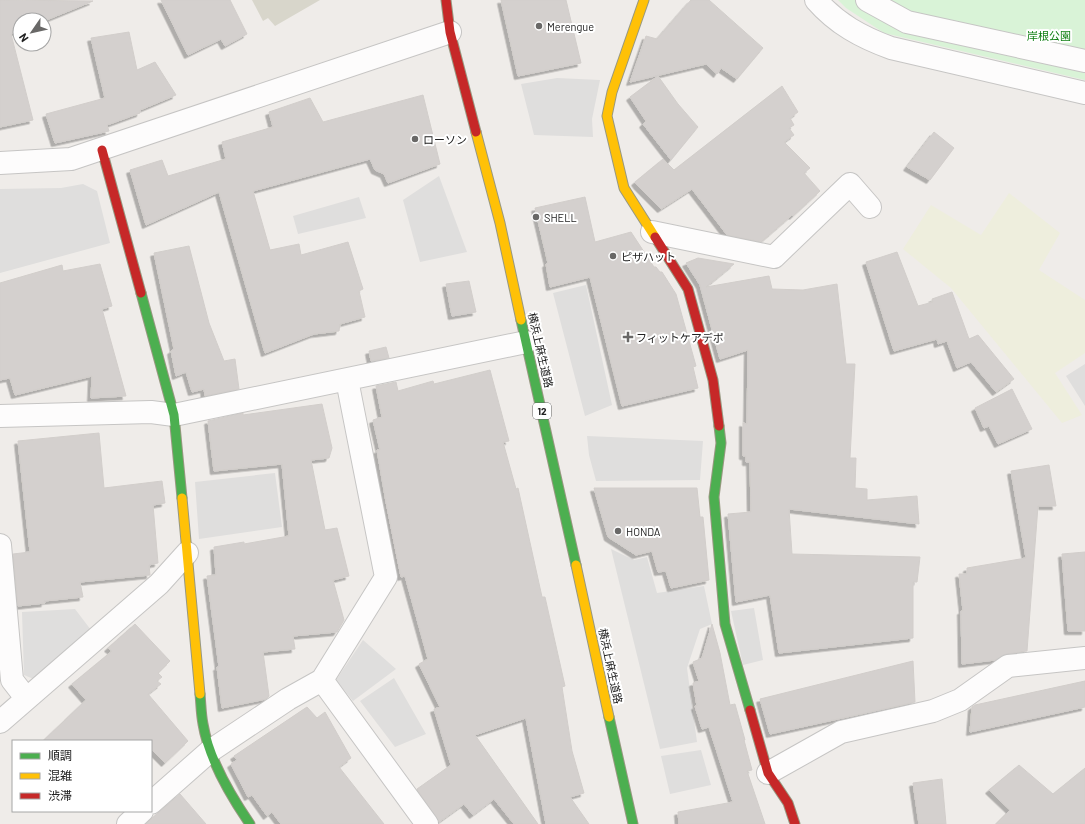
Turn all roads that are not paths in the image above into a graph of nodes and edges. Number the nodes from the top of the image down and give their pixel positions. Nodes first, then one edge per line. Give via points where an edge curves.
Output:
1 (446, 0) edge
2 (644, 0) edge
3 (816, 0) edge
4 (867, 0) edge
5 (450, 32) junction
6 (1085, 60) edge
7 (1085, 93) edge
8 (102, 150) junction
9 (0, 162) edge
10 (870, 207) dead end
11 (652, 232) junction
12 (526, 342) junction
13 (347, 380) junction
14 (174, 415) junction
15 (0, 416) edge
16 (0, 545) edge
17 (187, 553) junction
18 (1085, 658) edge
19 (322, 680) junction
20 (26, 698) junction
21 (0, 722) edge
22 (210, 751) junction
23 (768, 773) junction
24 (152, 802) edge
25 (141, 812) edge
26 (128, 824) edge
27 (250, 824) edge
28 (427, 824) edge
29 (634, 824) edge
30 (795, 824) edge

1 - 5 street, 横浜上麻生道路 / 12
2 - 11 street via 612,92 607,116 624,188
3 - 7 street via 837,20 863,38 891,48
4 - 6 street via 907,22
5 - 8 street
5 - 12 street, 横浜上麻生道路 / 12 via 500,223
8 - 9 street via 71,159
8 - 14 street
10 - 11 street via 850,184 774,257
11 - 23 street via 688,289 714,380 721,443 714,497 725,624
12 - 13 street
12 - 29 street, 横浜上麻生道路 / 12
13 - 14 street
13 - 19 street via 386,577
14 - 15 street via 151,412
14 - 17 street
16 - 20 street via 12,680
17 - 20 street via 159,584
17 - 22 street via 203,725
18 - 23 street via 1008,666 960,700 933,712 841,732
19 - 22 street
19 - 28 street
20 - 21 street
22 - 24 street
22 - 27 street via 232,799
23 - 30 street via 783,793
25 - 26 street

